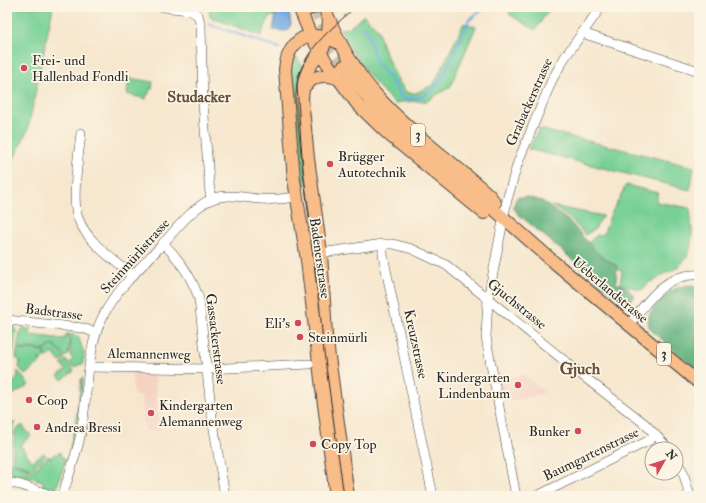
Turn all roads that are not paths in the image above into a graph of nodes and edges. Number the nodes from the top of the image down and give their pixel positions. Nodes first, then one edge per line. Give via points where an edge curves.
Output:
1 (163, 7) edge
2 (299, 7) edge
3 (314, 7) edge
4 (324, 7) edge
5 (601, 7) edge
6 (329, 19) junction
7 (582, 33) junction
8 (311, 36) junction
9 (327, 38) junction
10 (297, 42) junction
11 (341, 44) junction
12 (320, 52) junction
13 (352, 70) junction
14 (699, 71) edge
15 (337, 78) junction
16 (304, 87) junction
17 (81, 133) dead end
18 (313, 194) junction
19 (296, 197) junction
20 (213, 199) junction
21 (504, 218) junction
22 (163, 243) junction
23 (383, 244) junction
24 (321, 253) junction
25 (307, 260) junction
26 (699, 275) edge
27 (132, 276) junction
28 (488, 298) junction
29 (7, 320) edge
30 (629, 325) junction
31 (96, 333) junction
32 (310, 364) dead end
33 (90, 367) junction
34 (207, 369) junction
35 (699, 383) edge
36 (655, 434) junction
37 (662, 441) edge
38 (684, 475) edge
39 (7, 482) edge
40 (54, 496) edge
41 (62, 496) edge
42 (225, 496) edge
43 (336, 496) edge
44 (348, 496) edge
45 (433, 496) edge
46 (516, 496) edge
47 (537, 496) edge
48 (690, 496) edge

1 - 20 street via 189,10 198,15 201,27 206,145 210,194
2 - 3 main road
2 - 8 main road, Ueberlandstrasse / 3
2 - 10 main road, Badenerstrasse via 303,30
4 - 6 main road, Ueberlandstrasse / 3
5 - 7 street, Grabackerstrasse
6 - 9 main road
6 - 11 main road, Ueberlandstrasse / 3
7 - 14 street
7 - 21 street, Grabackerstrasse via 552,80 518,162
8 - 9 main road
8 - 10 main road
8 - 12 main road, Ueberlandstrasse / 3
9 - 11 main road
9 - 12 main road, Badenerstrasse
10 - 19 main road, Badenerstrasse via 289,53 285,70
11 - 13 main road, Ueberlandstrasse / 3
12 - 15 main road, Ueberlandstrasse / 3
12 - 16 main road, Badenerstrasse via 306,74
13 - 15 main road via 349,64 342,67
13 - 21 main road, Ueberlandstrasse / 3 via 390,110 490,196
15 - 16 main road via 321,75
15 - 21 main road, Ueberlandstrasse / 3 via 358,105 387,133 491,218
16 - 18 main road, Badenerstrasse via 303,105
17 - 27 street via 75,207 78,219 92,240
18 - 19 main road
18 - 24 main road, Badenerstrasse
19 - 20 street, Steinmürlistrasse via 272,200 224,196
19 - 25 main road, Badenerstrasse
20 - 22 street, Steinmürlistrasse via 196,209
21 - 28 street, Grabackerstrasse
21 - 30 main road, Ueberlandstrasse / 3
22 - 27 street, Steinmürlistrasse
22 - 34 street, Gassackerstrasse via 175,254 196,287
23 - 24 street, Gjuchstrasse
23 - 28 street, Gjuchstrasse via 412,249 446,265
23 - 45 street, Kreuzstrasse via 383,255
24 - 25 main road
24 - 44 main road, Badenerstrasse via 326,335
25 - 43 main road, Badenerstrasse
26 - 30 street via 680,277 661,288
27 - 31 street, Steinmürlistrasse via 110,304
28 - 36 street, Gjuchstrasse
28 - 46 street, Grabackerstrasse via 486,336
29 - 31 street, Badstrasse via 83,328
30 - 35 main road, Ueberlandstrasse / 3
31 - 33 street, Steinmürlistrasse
32 - 34 street, Alemannenweg
33 - 34 street, Alemannenweg
33 - 41 street, Steinmürlistrasse via 81,433
34 - 42 street, Gassackerstrasse
36 - 37 street, Gjuchstrasse
36 - 47 street, Baumgartenstrasse via 650,440
38 - 48 street
39 - 40 street

